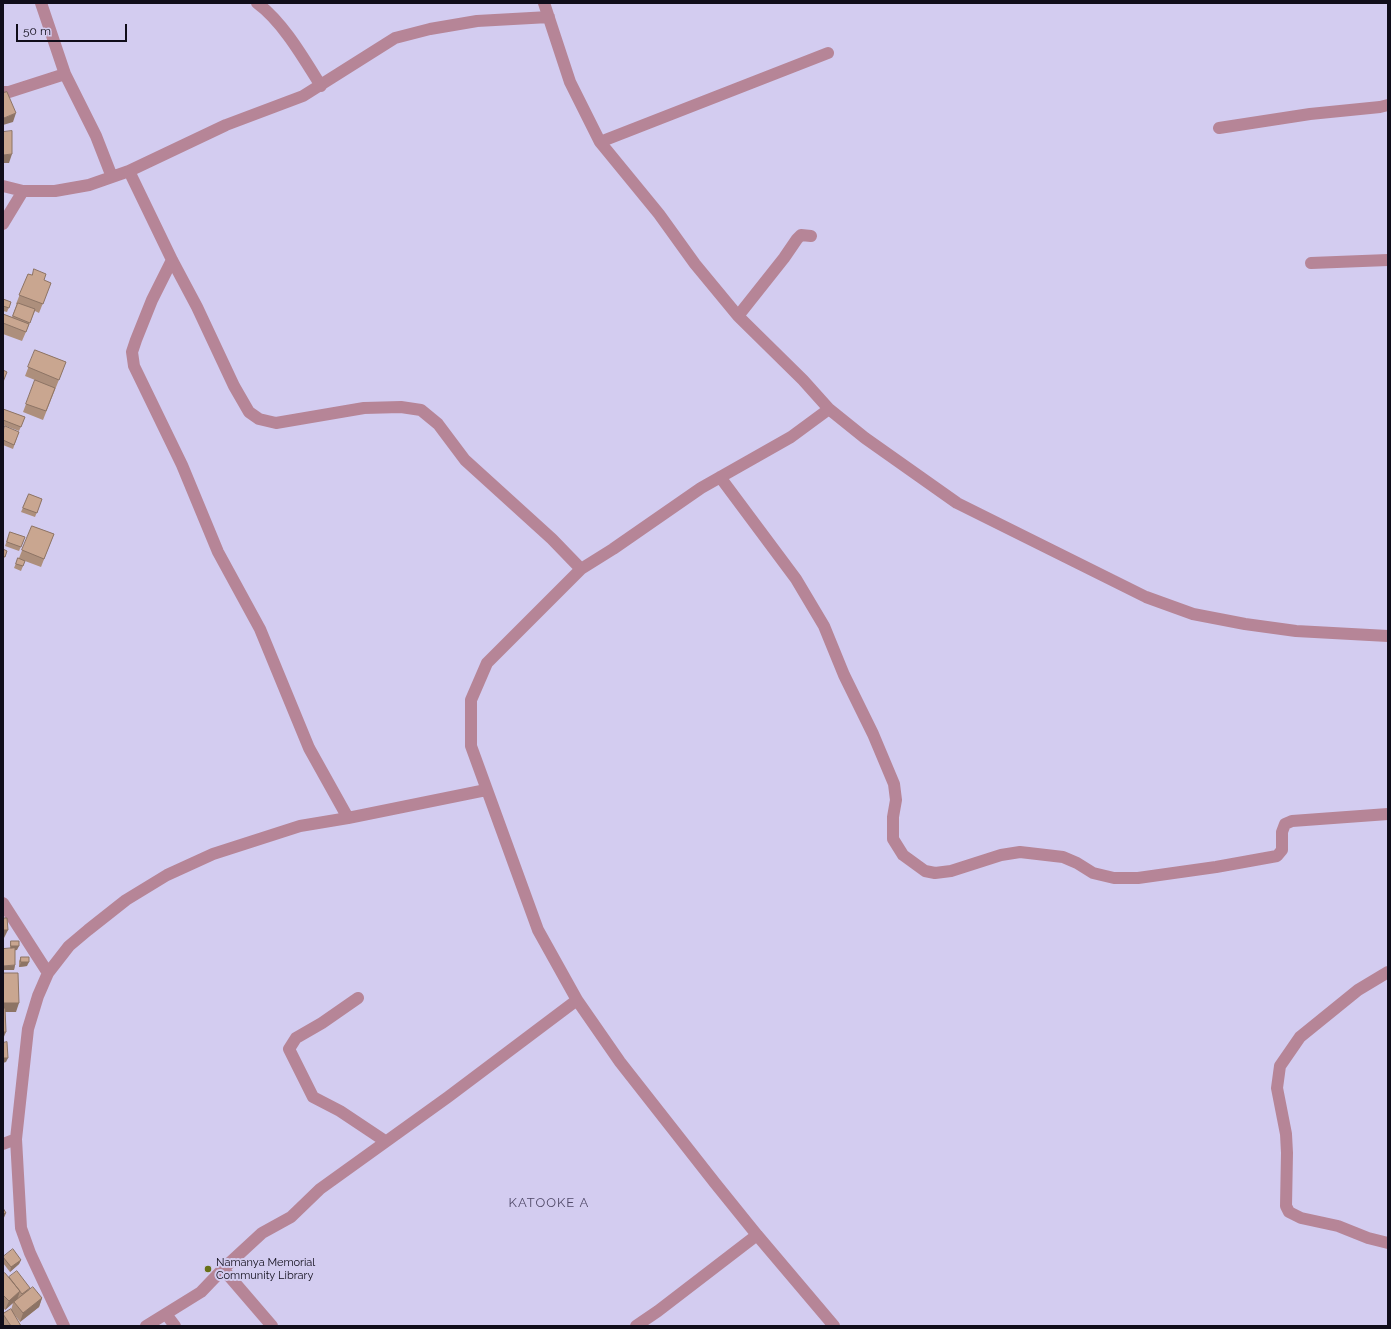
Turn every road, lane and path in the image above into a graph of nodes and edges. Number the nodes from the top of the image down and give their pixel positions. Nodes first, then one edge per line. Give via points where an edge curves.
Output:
1 (41, 3) edge
2 (256, 3) edge
3 (544, 3) edge
4 (550, 17) junction
5 (828, 53) dead end
6 (65, 74) junction
7 (321, 86) junction
8 (3, 92) edge
9 (1388, 105) edge
10 (1219, 128) dead end
11 (600, 142) junction
12 (129, 171) junction
13 (112, 177) junction
14 (3, 186) edge
15 (23, 190) junction
16 (3, 224) edge
17 (811, 236) dead end
18 (172, 260) junction
19 (1388, 260) edge
20 (1311, 263) dead end
21 (738, 316) junction
22 (829, 408) junction
23 (720, 477) junction
24 (582, 569) junction
25 (1388, 636) edge
26 (486, 790) junction
27 (1388, 814) edge
28 (348, 818) junction
29 (3, 903) edge
30 (1388, 972) edge
31 (48, 974) junction
32 (358, 998) dead end
33 (577, 1000) junction
34 (16, 1138) junction
35 (385, 1142) junction
36 (3, 1144) edge
37 (757, 1235) junction
38 (1388, 1243) edge
39 (223, 1269) junction
40 (166, 1314) junction
41 (64, 1326) edge
42 (146, 1326) edge
43 (175, 1326) edge
44 (272, 1326) edge
45 (636, 1326) edge
46 (834, 1326) edge

1 - 6 street
2 - 7 street via 274,19 299,51
3 - 4 street
4 - 7 street via 477,21 396,38
4 - 11 street via 570,82
5 - 11 street
6 - 8 street
6 - 13 street via 96,136
7 - 12 street via 296,99 226,125
9 - 10 street
11 - 21 street
12 - 13 street
12 - 18 street
13 - 15 street via 89,185 55,190
14 - 15 street
15 - 16 street
17 - 21 street via 802,235 797,238
18 - 24 street via 249,412 259,419 276,423 364,408 401,407 421,410 438,424 465,460
18 - 28 street via 136,340 132,352 134,366 182,465 218,552 260,629 309,748
19 - 20 street
21 - 22 street
22 - 23 street via 791,437
22 - 25 street via 865,438 958,503 1146,597 1193,614 1245,624 1303,631
23 - 24 street
23 - 27 street via 796,579 824,626 894,784 896,800 893,839 903,855 925,871 951,872 1001,855 1020,852 1063,857 1100,875 1138,878 1277,856 1282,850 1282,832 1285,824 1292,821
24 - 26 street via 487,663 471,700 471,746
26 - 28 street
26 - 33 street via 538,930
28 - 31 street via 300,826 213,854 167,875 126,900 88,930 69,946
29 - 31 street
30 - 38 street via 1358,990 1300,1037 1280,1066 1277,1088 1286,1134 1286,1206 1289,1212 1300,1218 1338,1226
31 - 34 street via 28,1029
32 - 35 street via 296,1038 289,1049 313,1097 340,1111
33 - 35 street
33 - 37 street via 620,1062
34 - 36 street
34 - 41 street via 21,1228
35 - 39 street via 320,1188 291,1217 262,1233
37 - 45 street
37 - 46 street
39 - 40 street via 201,1292
39 - 44 street
40 - 42 street
40 - 43 street

